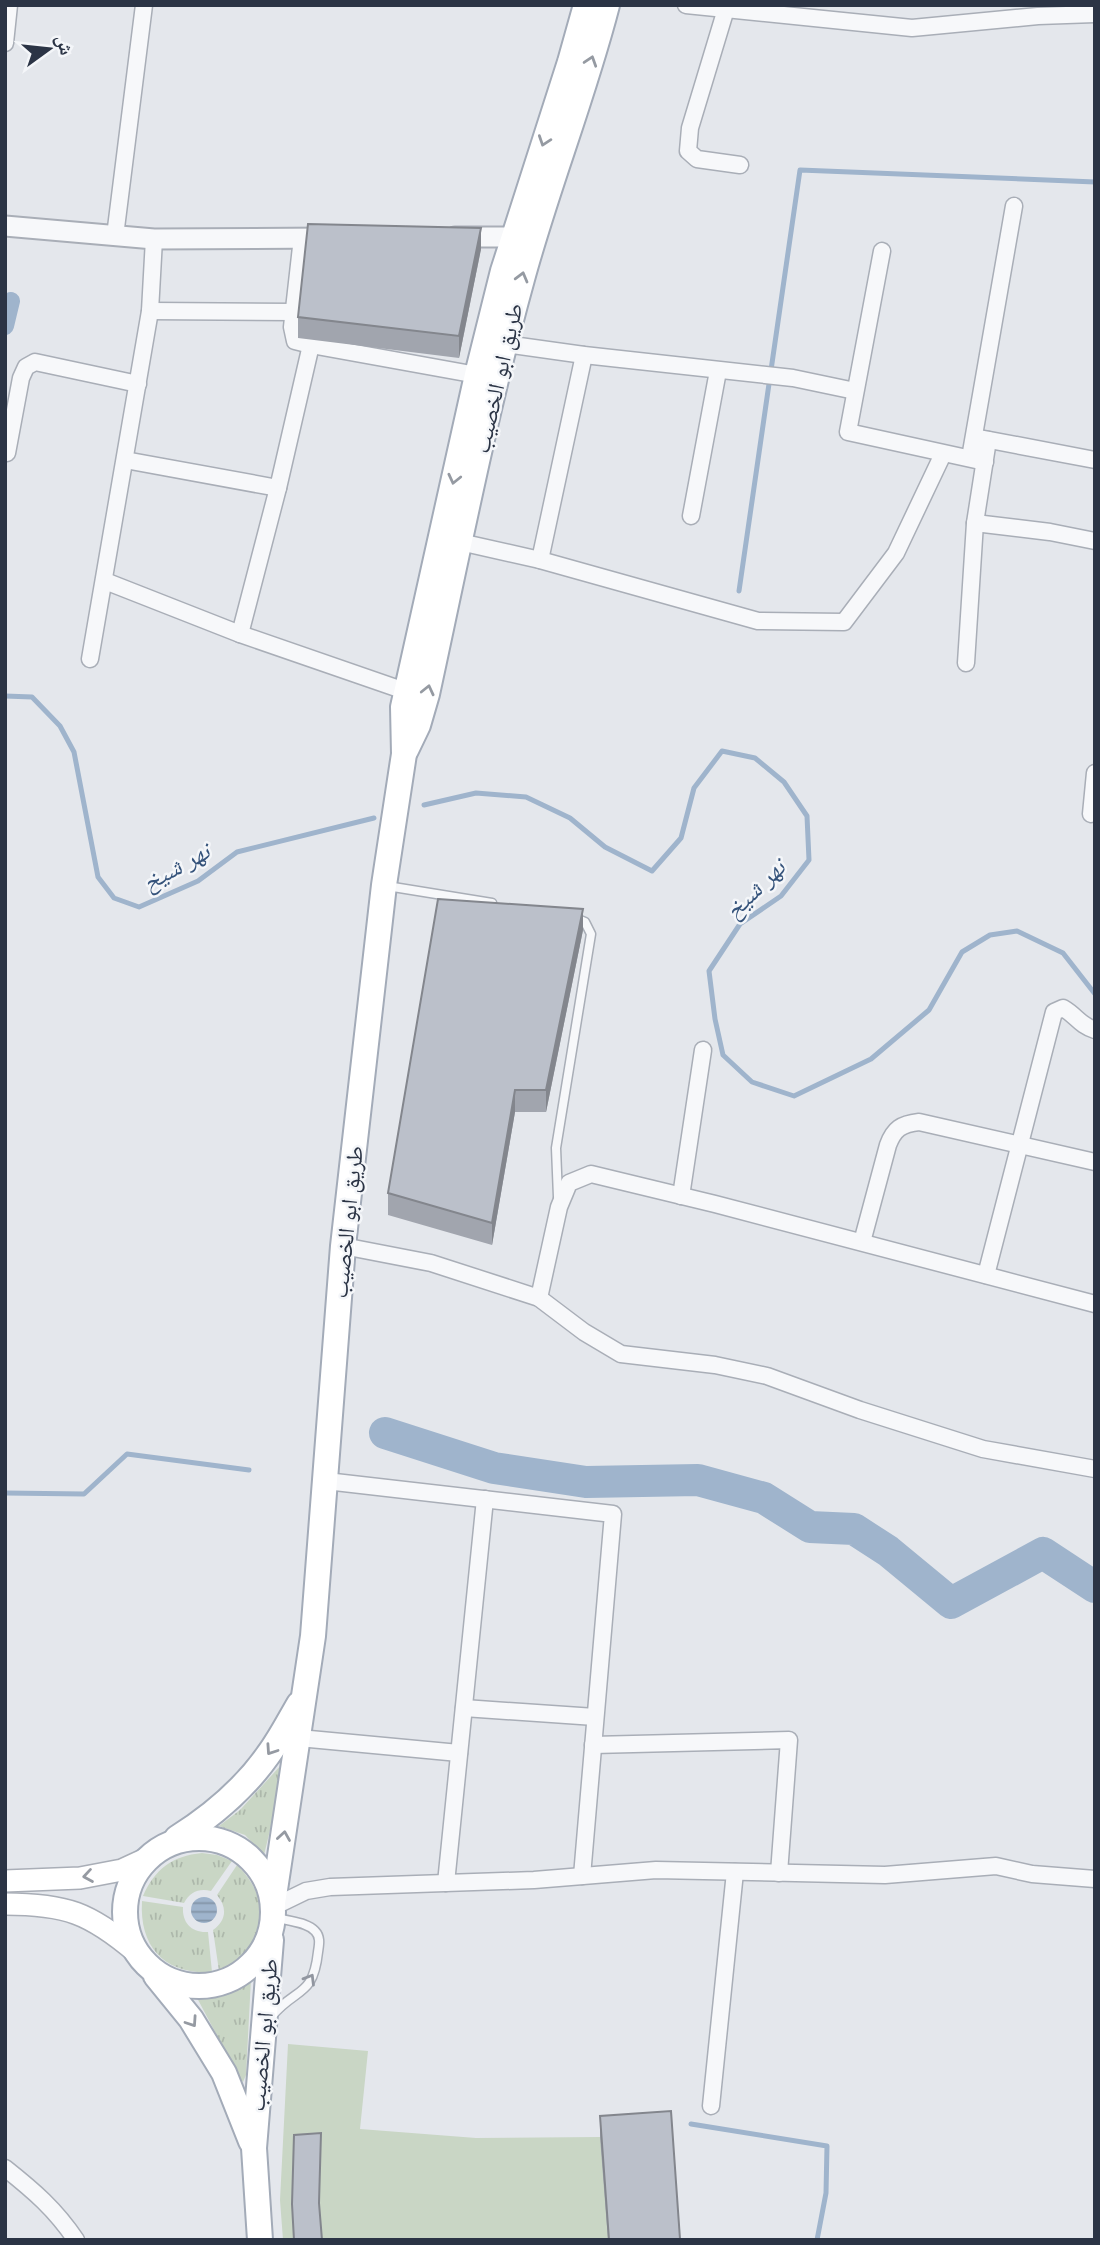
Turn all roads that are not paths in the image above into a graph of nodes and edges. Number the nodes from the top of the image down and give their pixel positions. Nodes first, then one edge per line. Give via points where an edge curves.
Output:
1 (9, 5) edge
2 (144, 5) edge
3 (586, 5) edge
4 (607, 5) edge
5 (686, 5) edge
6 (726, 9) junction
7 (1095, 14) edge
8 (5, 43) edge
9 (740, 165) dead end
10 (1014, 206) dead end
11 (5, 226) edge
12 (115, 236) junction
13 (434, 237) edge
14 (513, 237) junction
15 (302, 238) junction
16 (355, 238) edge
17 (154, 239) junction
18 (882, 251) dead end
19 (150, 312) junction
20 (293, 312) junction
21 (505, 344) junction
22 (311, 345) junction
23 (584, 355) junction
24 (718, 371) junction
25 (477, 375) junction
26 (138, 384) junction
27 (855, 391) junction
28 (981, 439) junction
29 (6, 453) edge
30 (943, 454) junction
31 (125, 460) junction
32 (977, 460) junction
33 (1095, 460) edge
34 (278, 488) junction
35 (691, 516) dead end
36 (975, 523) junction
37 (1095, 541) edge
38 (460, 542) junction
39 (540, 560) junction
40 (105, 581) junction
41 (240, 635) junction
42 (90, 659) dead end
43 (966, 663) dead end
44 (405, 691) junction
45 (404, 754) junction
46 (1095, 773) edge
47 (1091, 814) dead end
48 (384, 886) junction
49 (507, 906) edge
50 (561, 915) edge
51 (1095, 1030) edge
52 (704, 1050) dead end
53 (1020, 1146) junction
54 (1095, 1162) edge
55 (681, 1196) junction
56 (559, 1207) junction
57 (862, 1242) junction
58 (343, 1246) junction
59 (986, 1275) junction
60 (539, 1297) junction
61 (1095, 1304) edge
62 (1095, 1469) edge
63 (326, 1481) junction
64 (485, 1499) junction
65 (306, 1691) junction
66 (464, 1708) junction
67 (595, 1717) junction
68 (299, 1738) junction
69 (593, 1745) junction
70 (459, 1753) junction
71 (158, 1851) junction
72 (735, 1872) junction
73 (779, 1873) junction
74 (582, 1876) junction
75 (1095, 1879) edge
76 (5, 1881) edge
77 (446, 1883) junction
78 (5, 1904) edge
79 (273, 1912) junction
80 (143, 1960) junction
81 (263, 2027) junction
82 (711, 2106) dead end
83 (254, 2148) junction
84 (5, 2168) edge
85 (76, 2240) edge
86 (260, 2240) edge

1 - 8 street
2 - 12 street
3 -> 14 main road, طريق ابو الخصيب
21 -> 4 main road, طريق ابو الخصيب via 539,218
5 - 6 street
6 - 7 street via 912,28
6 - 9 street via 690,128 688,151 697,159
10 - 28 street
11 - 12 street
12 - 17 street
13 - 14 street
14 - 25 main road, طريق ابو الخصيب
15 - 16 street
15 - 17 street
15 - 20 street
17 - 19 street
18 - 27 street
19 - 20 street
19 - 26 street
20 - 22 street via 295,341
21 - 23 street
21 - 38 main road, طريق ابو الخصيب
22 - 25 street
22 - 34 street
23 - 24 street
23 - 39 street
24 - 27 street via 793,378
24 - 35 street
25 -> 44 main road, طريق ابو الخصيب
26 - 29 street via 35,362 26,366
26 - 31 street
27 - 30 street via 848,432
28 - 32 street
28 - 33 street
30 - 32 street
30 - 39 street via 896,552 844,622 758,621
31 - 34 street
31 - 40 street
32 - 36 street
34 - 41 street
36 - 37 street
36 - 43 street
38 - 39 street
45 -> 38 main road, طريق ابو الخصيب via 423,709
40 - 41 street
40 - 42 street
41 - 44 street
44 - 45 main road, طريق ابو الخصيب
45 - 48 main road, طريق ابو الخصيب
46 - 47 street
48 - 49 lane
48 - 58 main road, طريق ابو الخصيب
50 - 56 lane via 585,922 591,934 556,1148
51 - 53 street via 1084,1027 1063,1008 1054,1012
52 - 55 street
53 - 54 street
53 - 57 street via 919,1122 904,1124 893,1132 888,1145
53 - 59 street
55 - 56 street via 591,1174 569,1183
55 - 57 street
56 - 60 street
57 - 59 street
58 - 60 street via 431,1263
58 - 63 main road, طريق ابو الخصيب
59 - 61 street
60 - 62 street via 621,1354 767,1376 983,1449
63 - 64 street
63 - 65 main road, طريق ابو الخصيب
64 - 66 street
64 - 67 street via 613,1514
65 - 68 main road, طريق ابو الخصيب
65 -> 71 main road, طريق ابو الخصيب via 269,1755 243,1786 206,1819
66 - 67 street
66 - 70 street
67 - 69 street
68 - 70 street
79 -> 68 main road, طريق ابو الخصيب
69 - 73 street via 789,1740
69 - 74 street
70 - 77 street
71 -> 76 main road via 122,1870 80,1878
71 - 79 main road via 189,1838 208,1838 243,1852 267,1881
71 - 80 main road via 135,1874 127,1893 128,1934
72 - 73 street
72 - 74 street via 656,1870
72 - 82 street
73 - 75 street via 885,1875 996,1866
74 - 77 street
77 - 79 street via 306,1891
78 - 80 main road via 40,1904 76,1912 108,1929
79 - 80 main road via 267,1944 254,1964 215,1986 191,1987 169,1981
79 - 81 main road, طريق ابو الخصيب
81 -> 79 lane via 281,2005 308,1986 316,1973 319,1939 309,1927
80 -> 83 main road, طريق ابو الخصيب via 191,2018 224,2073
81 - 83 main road, طريق ابو الخصيب
83 - 86 main road, طريق ابو الخصيب
84 - 85 street via 32,2188

